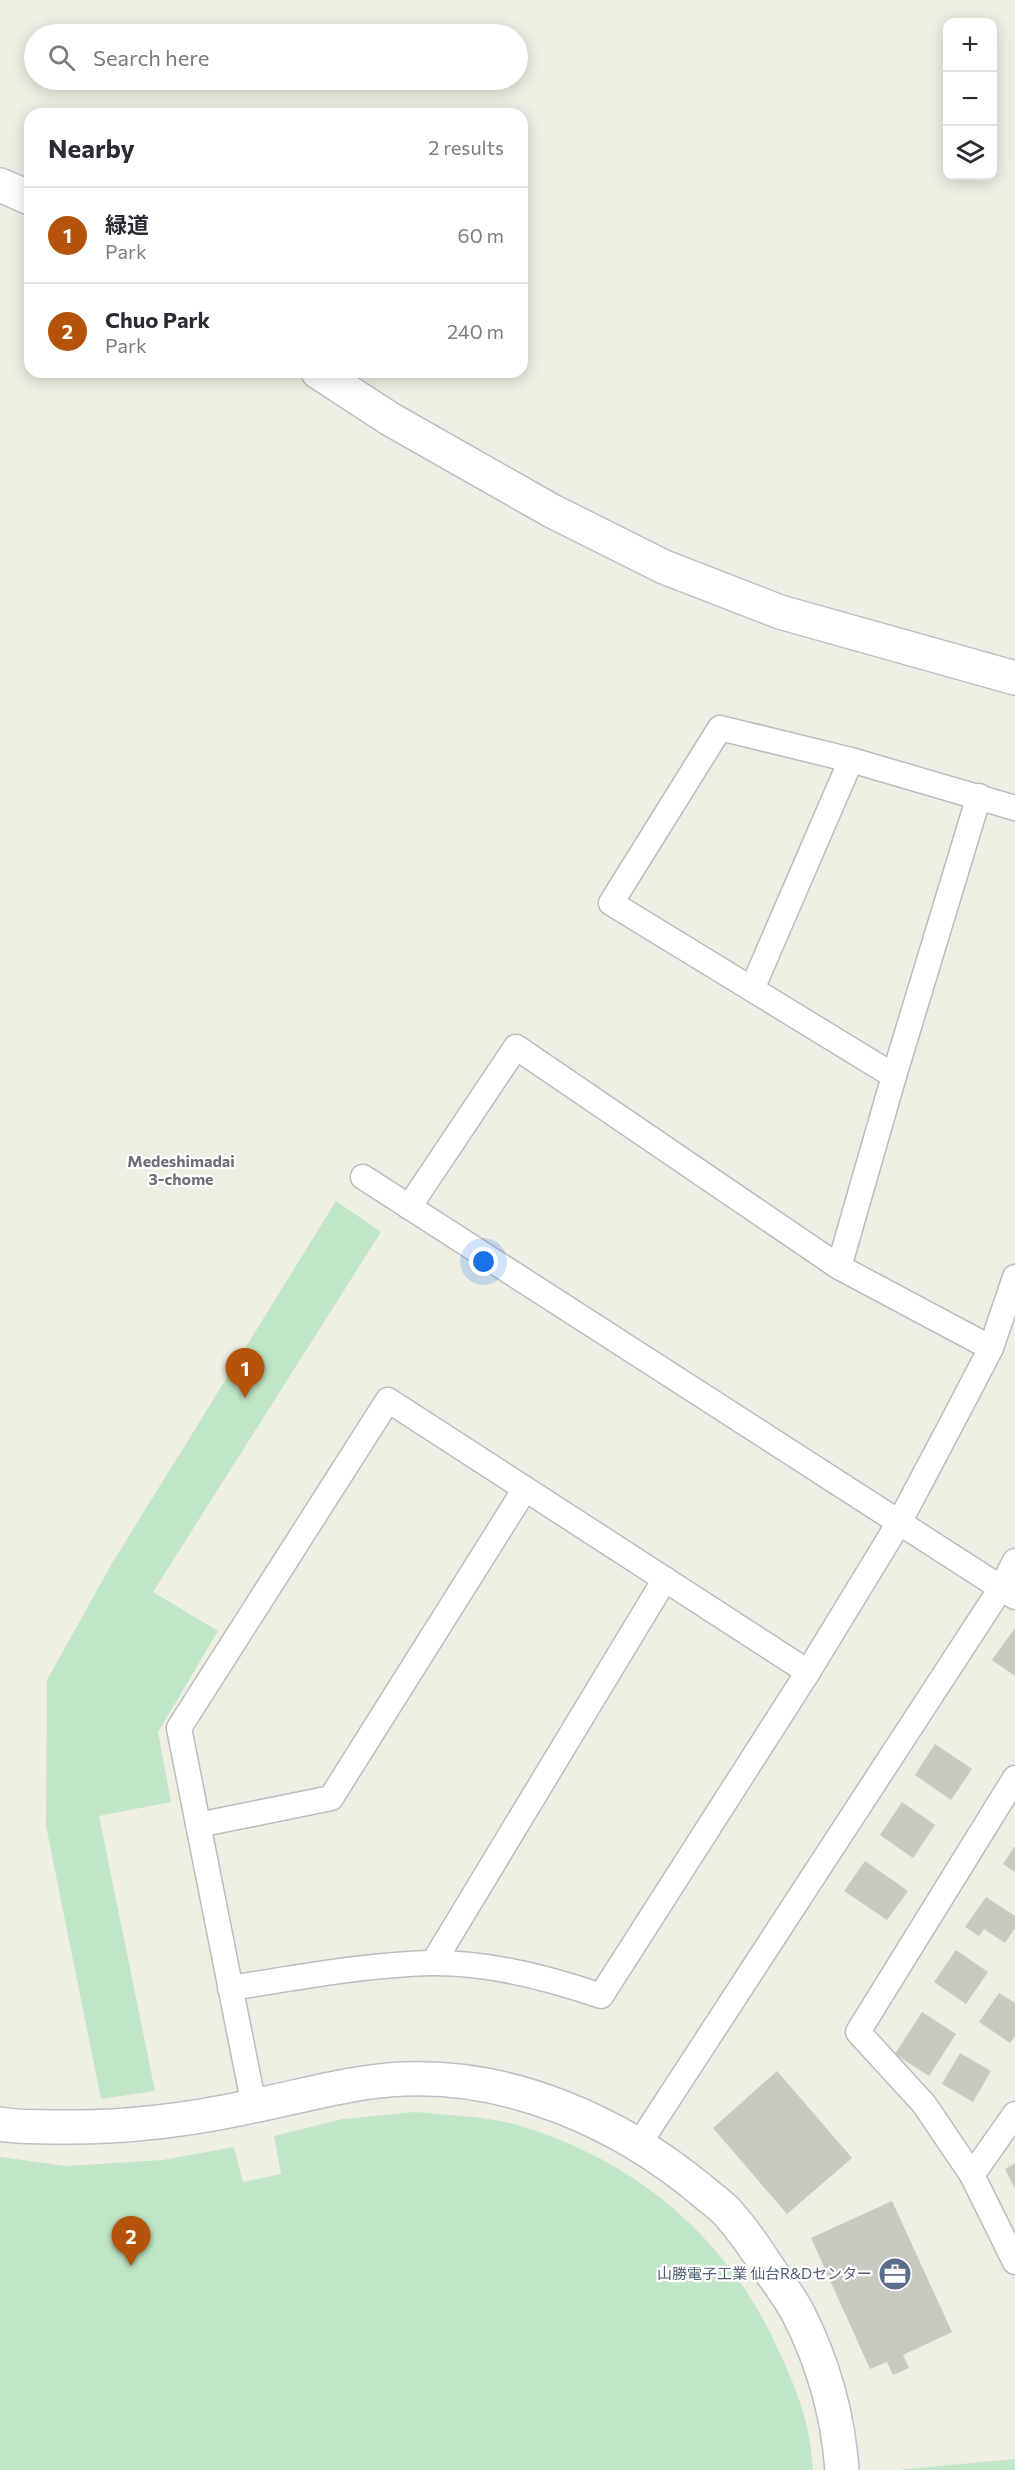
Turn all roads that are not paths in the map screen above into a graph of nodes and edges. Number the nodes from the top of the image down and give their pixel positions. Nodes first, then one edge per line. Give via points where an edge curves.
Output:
1 (0, 185) edge
2 (24, 195) edge
3 (327, 378) edge
4 (1015, 678) edge
5 (851, 760) junction
6 (979, 796) junction
7 (1015, 808) edge
8 (752, 989) junction
9 (894, 1076) junction
10 (363, 1177) dead end
11 (409, 1207) junction
12 (839, 1267) junction
13 (1015, 1277) edge
14 (991, 1348) junction
15 (525, 1489) junction
16 (900, 1521) junction
17 (1015, 1561) edge
18 (665, 1579) junction
19 (1008, 1592) edge
20 (808, 1672) junction
21 (1015, 1778) edge
22 (1007, 1810) edge
23 (198, 1825) junction
24 (433, 1963) junction
25 (230, 1988) junction
26 (254, 2106) junction
27 (1015, 2114) edge
28 (0, 2124) edge
29 (639, 2144) junction
30 (972, 2175) junction
31 (1015, 2262) edge
32 (842, 2470) edge

1 - 2 street
3 - 4 street via 390,419 552,511 664,567 780,612
5 - 6 street
5 - 8 street
5 - 8 street via 720,728 611,903
6 - 7 street
6 - 9 street
8 - 9 street
9 - 12 street
10 - 11 street
11 - 12 street via 516,1047
11 - 16 street
12 - 14 street
13 - 14 street
14 - 16 street
15 - 18 street
15 - 23 street via 331,1798
15 - 23 street via 387,1400 179,1728
16 - 19 street
16 - 20 street
17 - 19 street
18 - 20 street
18 - 24 street
19 - 29 street
20 - 24 street via 600,1996 506,1970
21 - 22 street
22 - 30 street via 858,2032 924,2104
23 - 25 street
24 - 25 street via 364,1967
25 - 26 street
26 - 28 street via 196,2117 92,2128
26 - 29 street via 358,2084 404,2079 469,2082 519,2092
27 - 30 street
29 - 32 street via 727,2213 797,2311 832,2403
30 - 31 street

